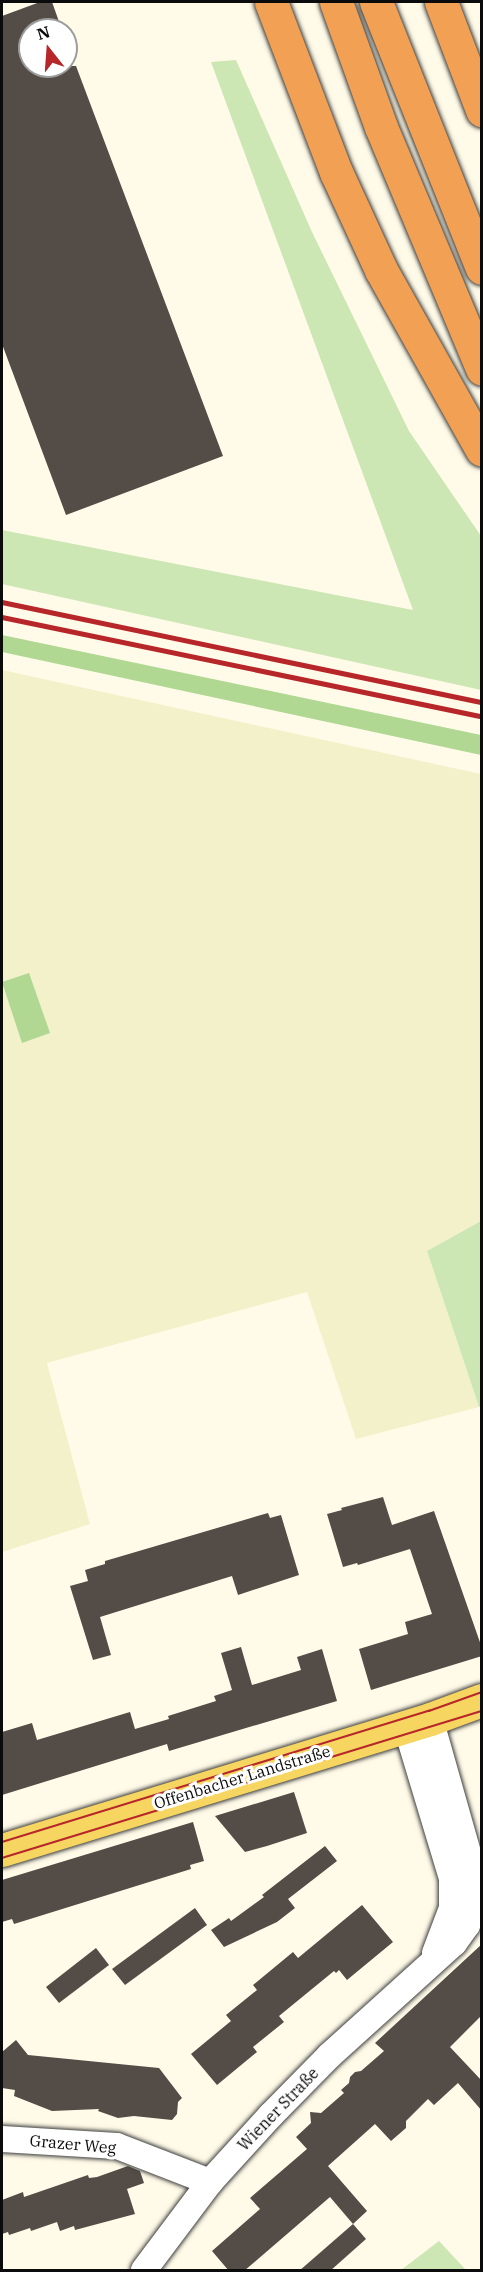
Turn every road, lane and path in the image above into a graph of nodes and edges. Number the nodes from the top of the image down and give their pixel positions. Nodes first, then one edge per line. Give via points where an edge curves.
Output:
1 (271, 2) edge
2 (336, 2) edge
3 (376, 2) edge
4 (441, 2) edge
5 (482, 110) edge
6 (482, 268) edge
7 (482, 369) edge
8 (482, 450) edge
9 (482, 1700) edge
10 (418, 1723) junction
11 (2, 1850) edge
12 (469, 1875) edge
13 (2, 2139) edge
14 (210, 2182) junction
15 (144, 2271) edge

1 - 8 highway via 336,172 381,270
2 - 7 highway via 381,127
3 - 6 highway
4 - 5 highway
9 - 10 main road, Offenbacher Landstraße
10 - 11 main road, Offenbacher Landstraße
10 - 12 street, Wiener Straße
12 - 14 street, Wiener Straße via 430,1965 329,2056
13 - 14 street, Grazer Weg via 117,2146
14 - 15 street, Wiener Straße

